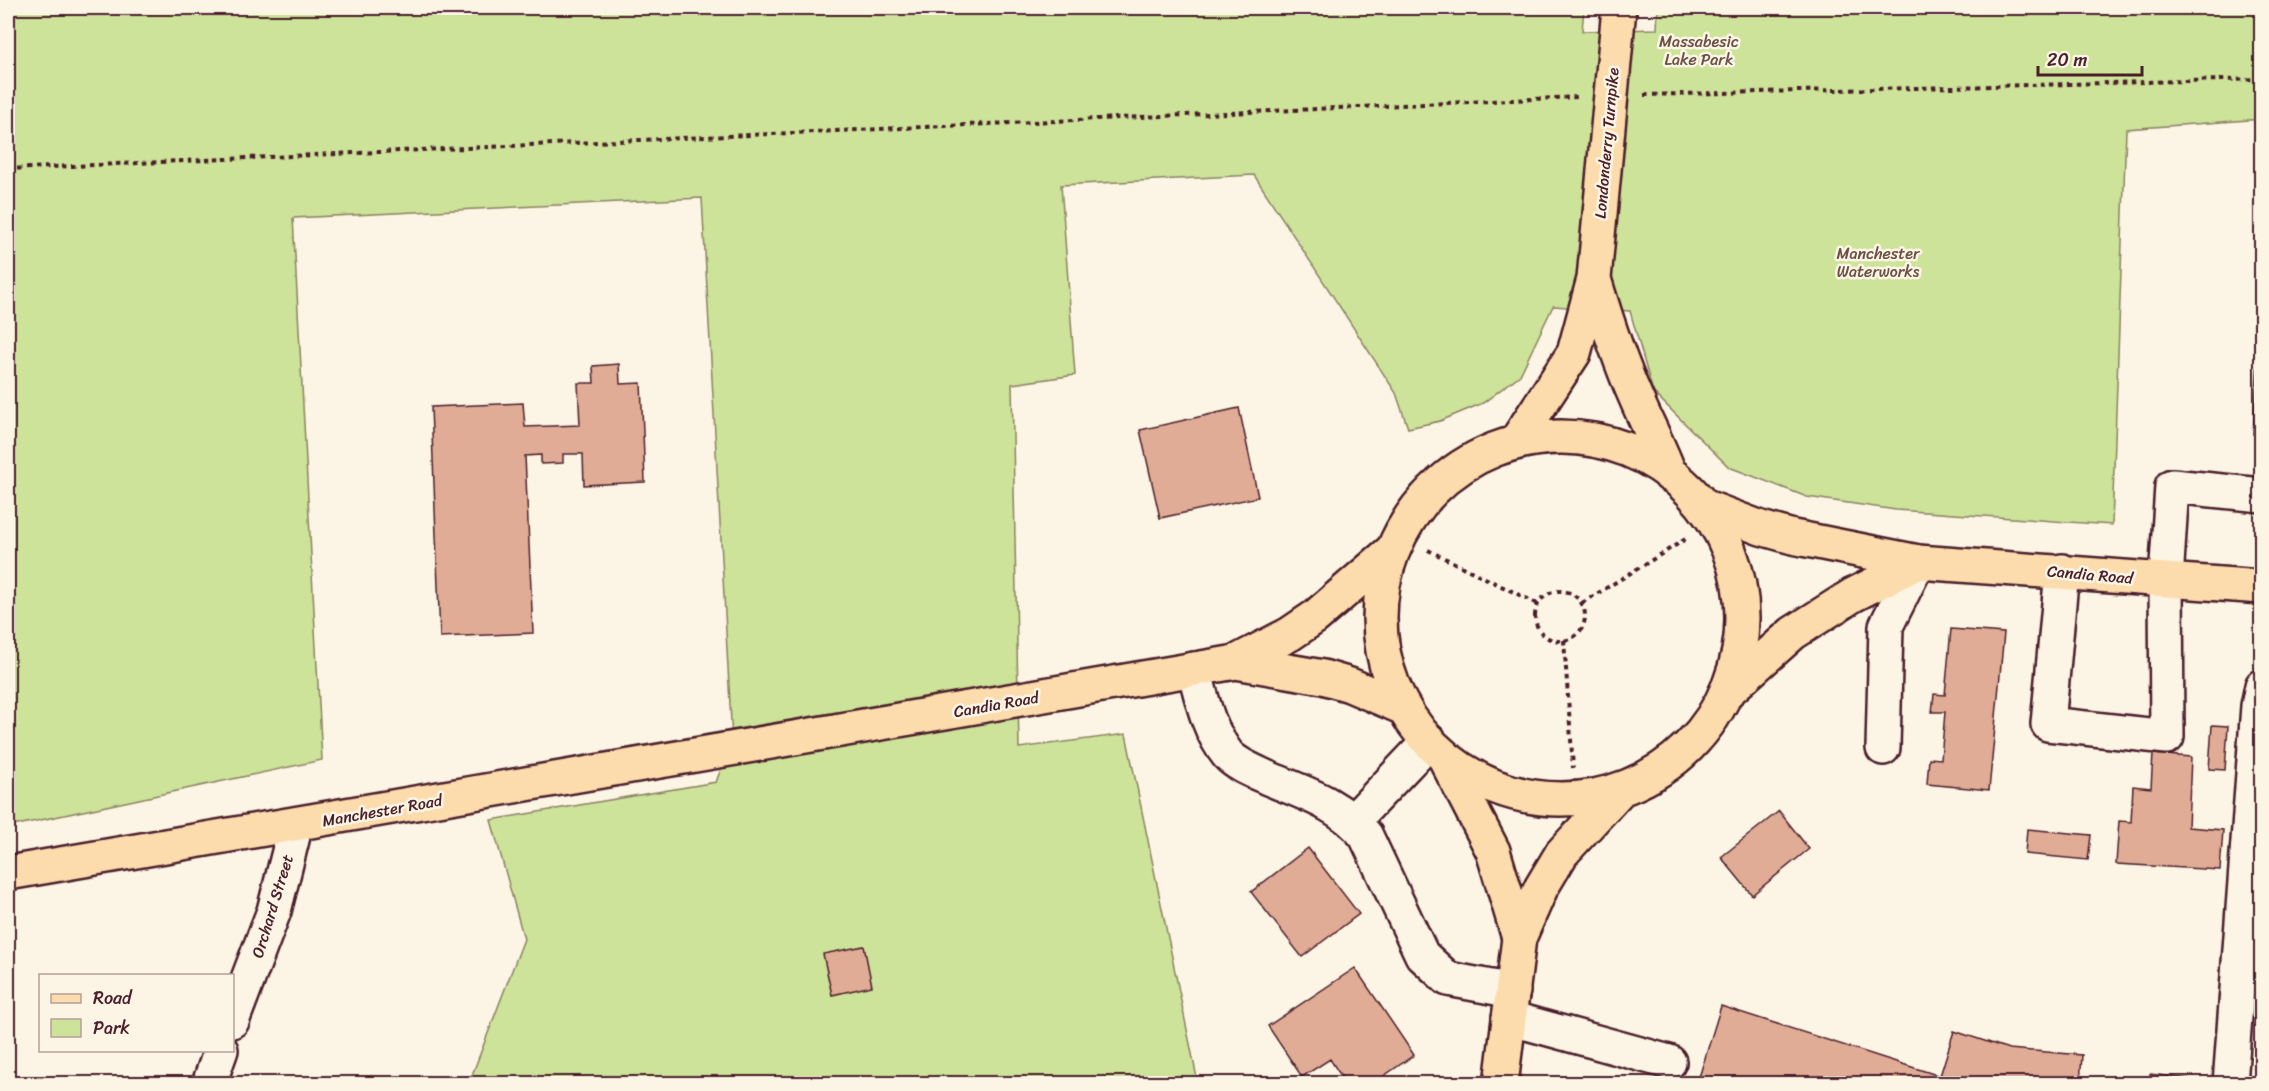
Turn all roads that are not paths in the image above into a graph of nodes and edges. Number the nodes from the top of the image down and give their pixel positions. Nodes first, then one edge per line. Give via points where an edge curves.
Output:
1 (1618, 8) edge
2 (1594, 279) junction
3 (1515, 443) junction
4 (1670, 475) junction
5 (2262, 495) edge
6 (1703, 506) junction
7 (1398, 540) junction
8 (1918, 562) junction
9 (2062, 571) junction
10 (2166, 580) junction
11 (2262, 587) edge
12 (1236, 662) junction
13 (1194, 669) junction
14 (2261, 692) edge
15 (1726, 693) junction
16 (1404, 708) junction
17 (756, 746) joint
18 (1436, 748) junction
19 (1883, 748) dead end
20 (1620, 790) junction
21 (1353, 820) junction
22 (296, 824) junction
23 (8, 873) edge
24 (1519, 938) junction
25 (1511, 1005) junction
26 (234, 1016) edge
27 (220, 1052) edge
28 (1669, 1062) dead end
29 (209, 1083) edge
30 (1501, 1083) edge
31 (2230, 1083) edge

1 - 2 main road, Londonderry Turnpike
2 - 3 main road, Londonderry Turnpike via 1574,353
2 - 4 main road, Londonderry Turnpike via 1636,400
3 - 4 main road via 1556,437 1597,441 1636,453
3 - 7 main road via 1480,456 1449,476 1423,501
4 - 6 main road
5 - 10 street via 2172,486
6 - 8 main road, Candia Road via 1805,540
6 - 15 main road via 1732,557 1740,596 1742,636
7 - 12 main road, Candia Road via 1315,617
7 - 16 main road via 1383,588 1380,629 1388,670
8 - 9 main road, Candia Road
8 - 15 main road via 1853,595 1793,633
8 - 19 street via 1886,626
9 - 10 main road, Candia Road
9 - 10 street via 2048,724 2167,736
10 - 11 main road, Candia Road
12 - 13 main road, Candia Road
12 - 16 main road, Candia Road via 1323,677
13 - 17 main road, Candia Road
13 - 21 street via 1211,728 1229,757 1329,804
14 - 31 street
15 - 20 main road via 1691,744 1658,771
16 - 18 main road
17 - 22 main road, Manchester Road
18 - 20 main road via 1483,782 1528,796 1574,799
18 - 21 street
18 - 24 main road via 1493,851
20 - 24 main road via 1562,853
21 - 25 street via 1366,836 1422,955 1448,979
22 - 23 main road, Manchester Road
22 - 26 street, Orchard Street via 274,911
24 - 25 main road
25 - 28 street
25 - 30 main road
27 - 29 street

